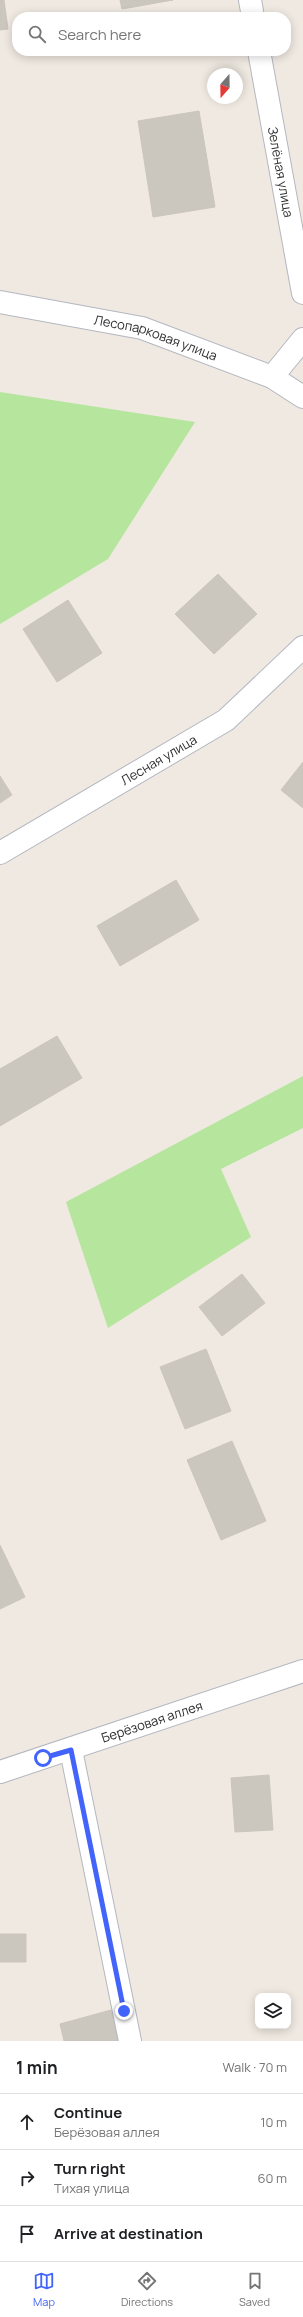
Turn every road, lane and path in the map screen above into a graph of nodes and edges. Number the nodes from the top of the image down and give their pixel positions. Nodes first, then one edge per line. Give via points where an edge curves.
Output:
1 (250, 0) edge
2 (252, 12) edge
3 (261, 56) edge
4 (303, 293) edge
5 (0, 302) edge
6 (303, 339) edge
7 (272, 377) junction
8 (303, 397) edge
9 (303, 647) edge
10 (0, 853) edge
11 (303, 1671) edge
12 (71, 1750) junction
13 (0, 1772) edge
14 (130, 2041) edge

1 - 2 street
3 - 4 street, Зелёная улица
5 - 7 street, Лесопарковая улица via 142,328
6 - 7 street
7 - 8 street, Лесопарковая улица
9 - 10 street, Лесная улица via 226,720
11 - 12 street, Берёзовая аллея
12 - 13 street, Берёзовая аллея
12 - 14 street

